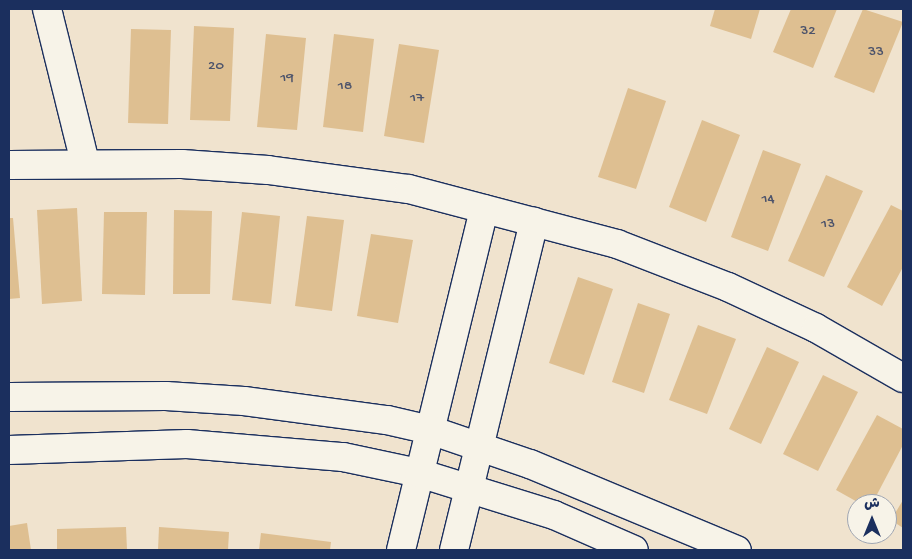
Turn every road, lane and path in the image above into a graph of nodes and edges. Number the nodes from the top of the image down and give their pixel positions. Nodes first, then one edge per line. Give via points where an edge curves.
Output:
1 (47, 9) edge
2 (84, 163) junction
3 (9, 165) edge
4 (484, 209) junction
5 (534, 222) junction
6 (903, 378) edge
7 (9, 397) edge
8 (430, 430) junction
9 (478, 445) junction
10 (9, 450) edge
11 (419, 474) junction
12 (467, 488) junction
13 (401, 550) edge
14 (454, 550) edge
15 (634, 550) edge
16 (738, 550) edge

1 - 2 street
2 - 3 street
2 - 4 street via 268,170 409,189
4 - 5 street
4 - 8 street
5 - 6 street via 617,244 728,287 816,328
5 - 9 street
7 - 8 street via 106,394 244,401 387,420
8 - 9 street
8 - 11 street
9 - 12 street
9 - 16 street via 662,516
10 - 11 street via 177,444 261,448 344,457
11 - 12 street
11 - 13 street
12 - 14 street
12 - 15 street via 554,515

